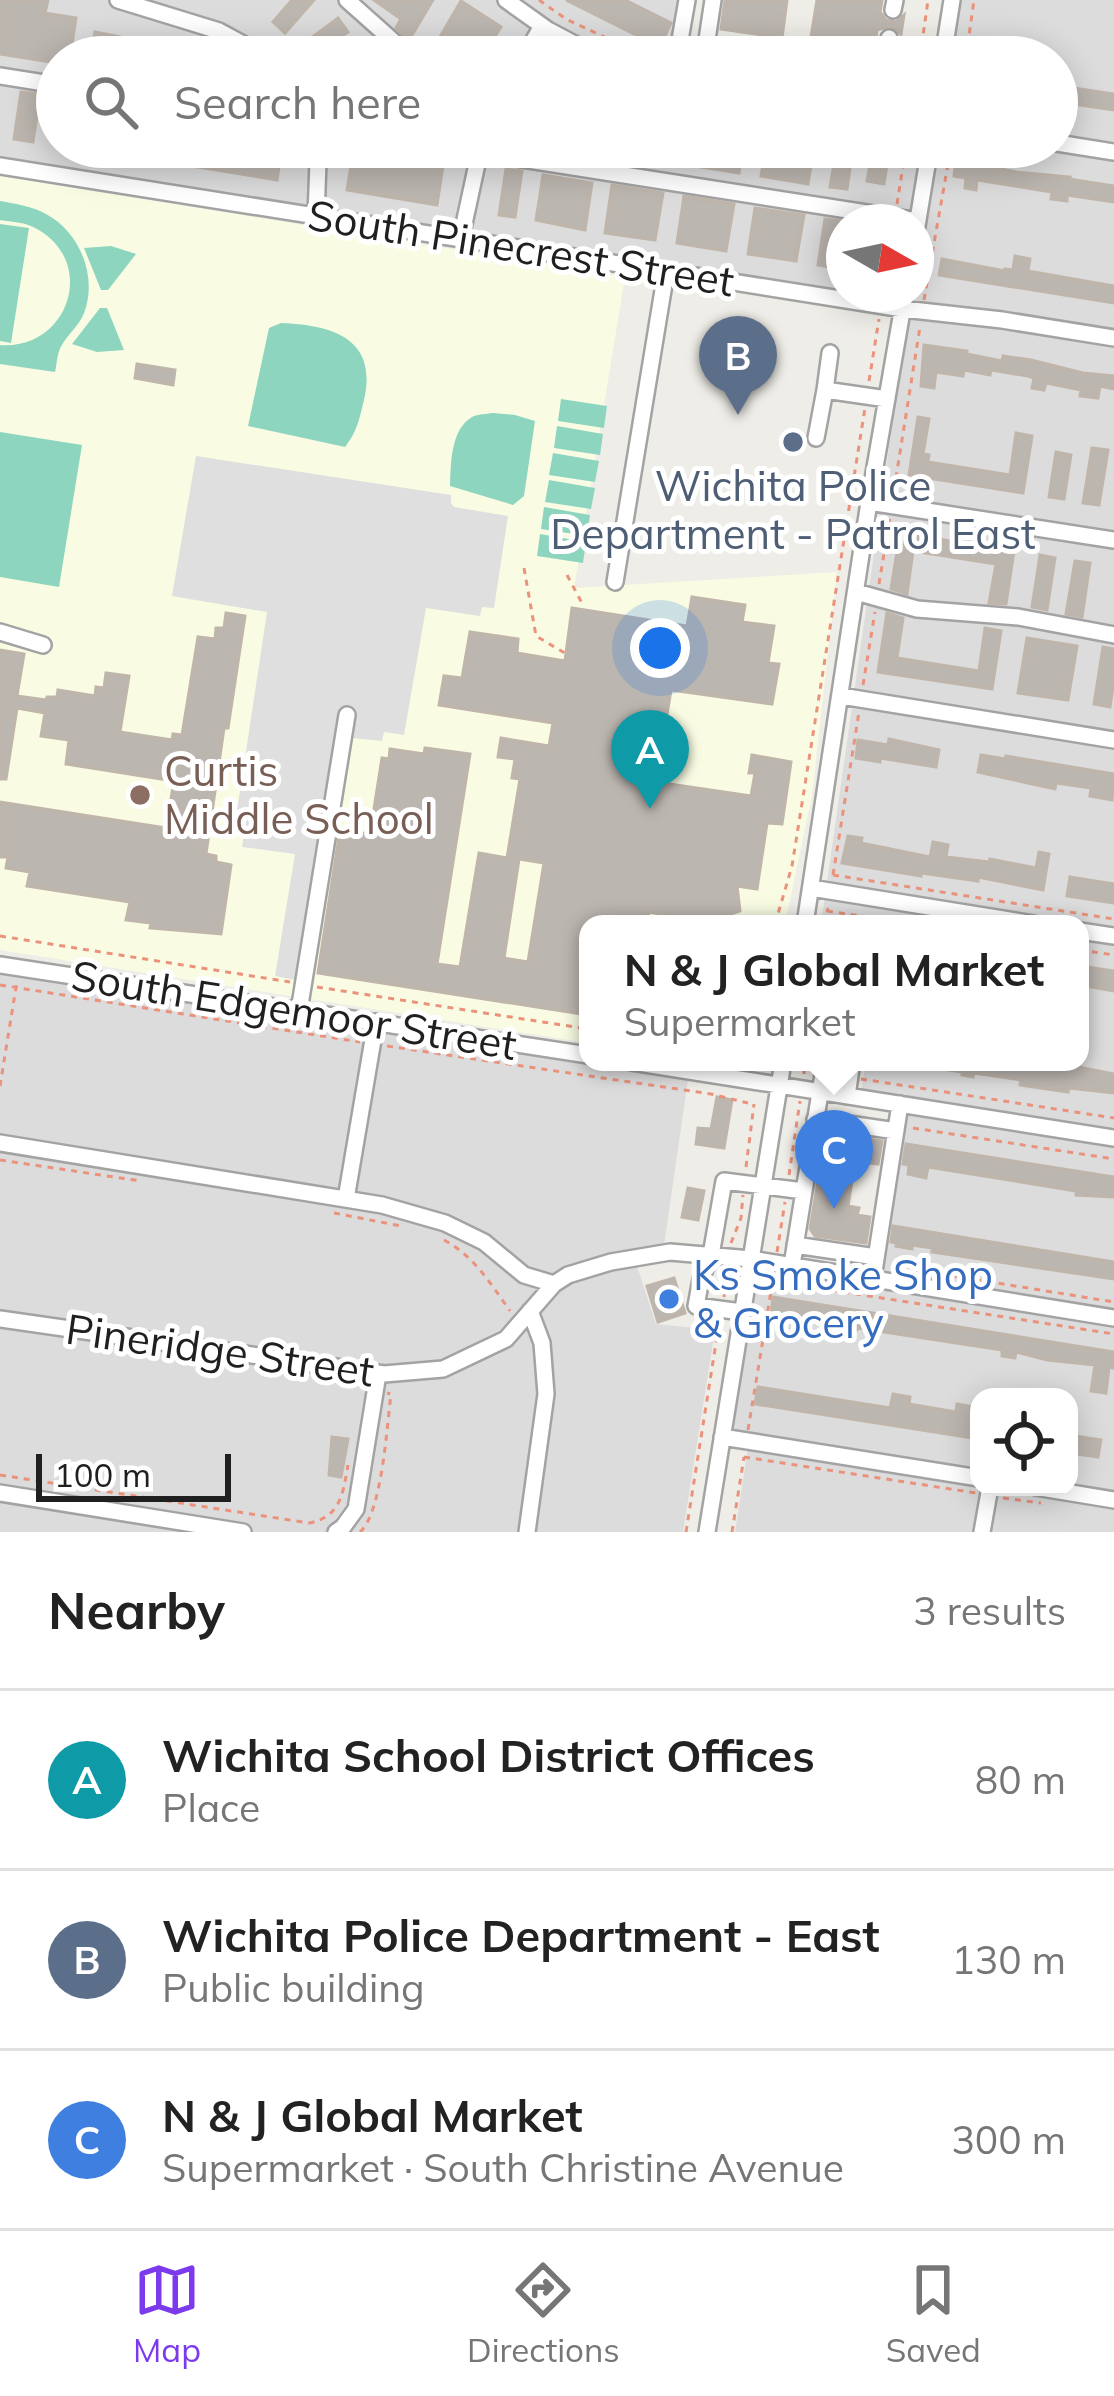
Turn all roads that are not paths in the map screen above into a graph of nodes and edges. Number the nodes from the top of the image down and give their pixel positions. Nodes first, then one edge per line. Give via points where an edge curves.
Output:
1 (118, 0) edge
2 (347, 0) edge
3 (506, 0) edge
4 (687, 0) edge
5 (713, 0) edge
6 (952, 0) edge
7 (542, 26) junction
8 (228, 36) edge
9 (387, 36) edge
10 (536, 36) edge
11 (560, 36) edge
12 (681, 36) edge
13 (708, 36) edge
14 (946, 36) edge
15 (0, 76) edge
16 (36, 82) edge
17 (1078, 146) edge
18 (1114, 152) edge
19 (0, 166) edge
20 (318, 168) edge
21 (476, 168) edge
22 (585, 168) edge
23 (927, 168) edge
24 (921, 204) edge
25 (826, 207) edge
26 (316, 216) junction
27 (461, 238) junction
28 (666, 272) junction
29 (826, 297) edge
30 (902, 312) edge
31 (929, 312) edge
32 (1114, 338) edge
33 (830, 353) dead end
34 (825, 390) junction
35 (887, 399) junction
36 (816, 438) dead end
37 (869, 502) junction
38 (1114, 540) edge
39 (615, 582) dead end
40 (856, 592) junction
41 (0, 632) edge
42 (1114, 635) edge
43 (43, 645) dead end
44 (841, 696) junction
45 (347, 715) dead end
46 (1114, 740) edge
47 (811, 888) junction
48 (806, 915) edge
49 (977, 915) edge
50 (5, 968) edge
51 (299, 1010) junction
52 (376, 1022) junction
53 (579, 1054) edge
54 (692, 1071) edge
55 (781, 1071) edge
56 (824, 1071) edge
57 (851, 1071) edge
58 (779, 1085) junction
59 (820, 1092) junction
60 (847, 1096) junction
61 (900, 1104) junction
62 (815, 1119) junction
63 (896, 1128) junction
64 (1114, 1138) edge
65 (0, 1143) edge
66 (763, 1185) junction
67 (795, 1190) junction
68 (346, 1199) junction
69 (795, 1245) junction
70 (711, 1255) junction
71 (751, 1258) junction
72 (783, 1264) junction
73 (875, 1266) junction
74 (554, 1284) junction
75 (530, 1312) junction
76 (742, 1312) junction
77 (1114, 1318) edge
78 (0, 1319) edge
79 (376, 1382) junction
80 (722, 1437) junction
81 (970, 1477) edge
82 (0, 1493) edge
83 (1078, 1494) edge
84 (988, 1496) edge
85 (1114, 1499) edge
86 (244, 1532) edge
87 (335, 1532) edge
88 (526, 1532) edge
89 (707, 1532) edge
90 (982, 1532) edge

1 - 8 street
2 - 9 street
3 - 7 street
4 - 12 street
5 - 13 street
6 - 14 street
7 - 10 street
7 - 11 street
15 - 16 street
17 - 18 street
19 - 26 street, South Pinecrest Street
20 - 26 street
21 - 27 street
22 - 25 street
23 - 24 street
26 - 27 street, South Pinecrest Street
27 - 28 street, South Pinecrest Street
28 - 29 street, South Pinecrest Street
28 - 39 street
30 - 35 street
31 - 32 street, South Pinecrest Street
33 - 34 street
34 - 35 street
34 - 36 street
35 - 37 street
37 - 38 street
37 - 40 street
40 - 42 street via 917,609
40 - 44 street
41 - 43 street
44 - 46 street
44 - 47 street
45 - 51 street
47 - 48 street
47 - 49 street
50 - 51 street, South Edgemoor Street
51 - 52 street, South Edgemoor Street
52 - 53 street, South Edgemoor Street
52 - 68 street
54 - 58 street
55 - 58 street
56 - 59 street
57 - 60 street
58 - 59 street
58 - 66 street
59 - 60 street
59 - 62 street
60 - 61 street
61 - 63 street
61 - 64 street
62 - 63 street
62 - 67 street
63 - 73 street
65 - 68 street
66 - 67 street
66 - 70 street via 724,1181
66 - 71 street
67 - 69 street
68 - 74 street via 446,1223 524,1275
69 - 72 street
69 - 73 street
70 - 71 street
70 - 74 street via 640,1256
70 - 76 street via 696,1306
71 - 72 street
71 - 76 street
72 - 73 street
73 - 77 street
74 - 75 street, Pineridge Street
75 - 79 street, Pineridge Street via 506,1339 443,1369
75 - 88 street via 546,1394
76 - 80 street
78 - 79 street, Pineridge Street
79 - 87 street via 356,1509
80 - 81 street
80 - 89 street
82 - 86 street
83 - 85 street
84 - 90 street

